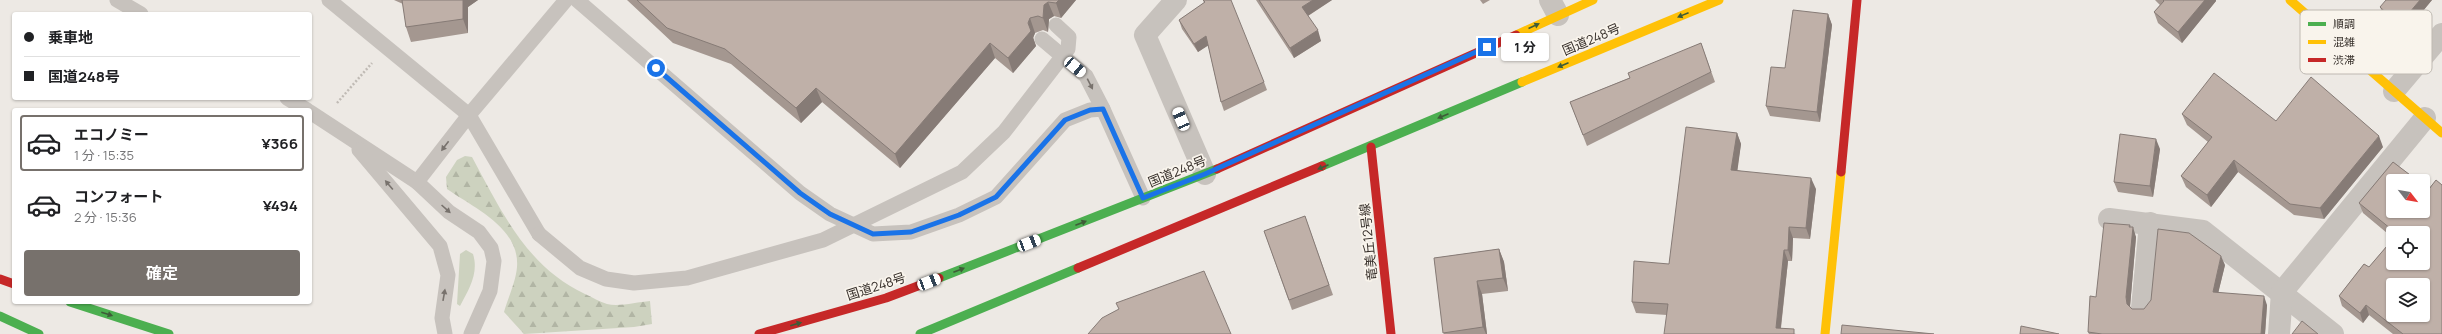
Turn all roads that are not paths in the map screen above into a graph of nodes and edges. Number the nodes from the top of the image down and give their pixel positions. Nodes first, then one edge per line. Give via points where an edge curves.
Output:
1 (117, 0) edge
2 (329, 0) edge
3 (566, 0) edge
4 (577, 0) edge
5 (1176, 0) edge
6 (1593, 0) edge
7 (1719, 0) edge
8 (1857, 0) edge
9 (2290, 0) edge
10 (1554, 7) edge
11 (2301, 10) edge
12 (138, 12) edge
13 (1056, 25) dead end
14 (2442, 34) edge
15 (1042, 39) dead end
16 (2432, 46) edge
17 (2375, 74) edge
18 (2408, 74) edge
19 (2394, 91) junction
20 (291, 100) edge
21 (304, 108) edge
22 (1103, 109) junction
23 (468, 115) junction
24 (316, 116) edge
25 (2425, 118) junction
26 (2442, 133) edge
27 (348, 137) junction
28 (1371, 147) junction
29 (1205, 174) junction
30 (417, 182) junction
31 (1143, 198) junction
32 (2109, 219) dead end
33 (2150, 223) junction
34 (0, 279) edge
35 (12, 283) edge
36 (2282, 292) junction
37 (76, 304) edge
38 (2142, 308) edge
39 (0, 316) edge
40 (40, 334) edge
41 (169, 334) edge
42 (445, 334) edge
43 (471, 334) edge
44 (759, 334) edge
45 (920, 334) edge
46 (1391, 334) edge
47 (1825, 334) edge
48 (2279, 334) edge
49 (2333, 334) edge

1 - 12 lane
2 - 23 lane
3 - 23 lane
4 - 22 lane via 800,193 830,214 873,234 911,232 959,215 996,197 1065,120 1090,110
5 - 29 street via 1145,35
6 - 10 main road, 国道248号
7 -> 28 main road, 国道248号
8 - 47 main road
9 - 11 main road
29 -> 10 main road, 国道248号
13 - 23 lane, bridge via 1069,37 1068,49 1004,132 962,172 823,240 687,278 634,283 606,279 580,268 539,234
14 - 16 street
15 -> 22 lane via 1086,76
17 - 19 main road
18 - 19 street
19 - 25 main road
20 - 21 lane
22 - 31 lane
23 -> 30 lane
24 - 27 lane
25 - 26 main road
25 - 36 street
27 - 30 lane
42 -> 27 lane via 442,318 448,274 440,246
28 -> 45 main road, 国道248号
28 - 46 main road, 竜美丘12号線
29 - 31 main road, 国道248号
30 -> 43 lane via 449,212 479,232 491,248 494,261 490,291
44 -> 31 main road, 国道248号 via 886,298
32 - 33 street
33 - 36 street via 2203,231
33 - 38 street
34 - 35 main road
36 - 48 street
36 - 49 street
37 -> 41 main road
39 - 40 main road

